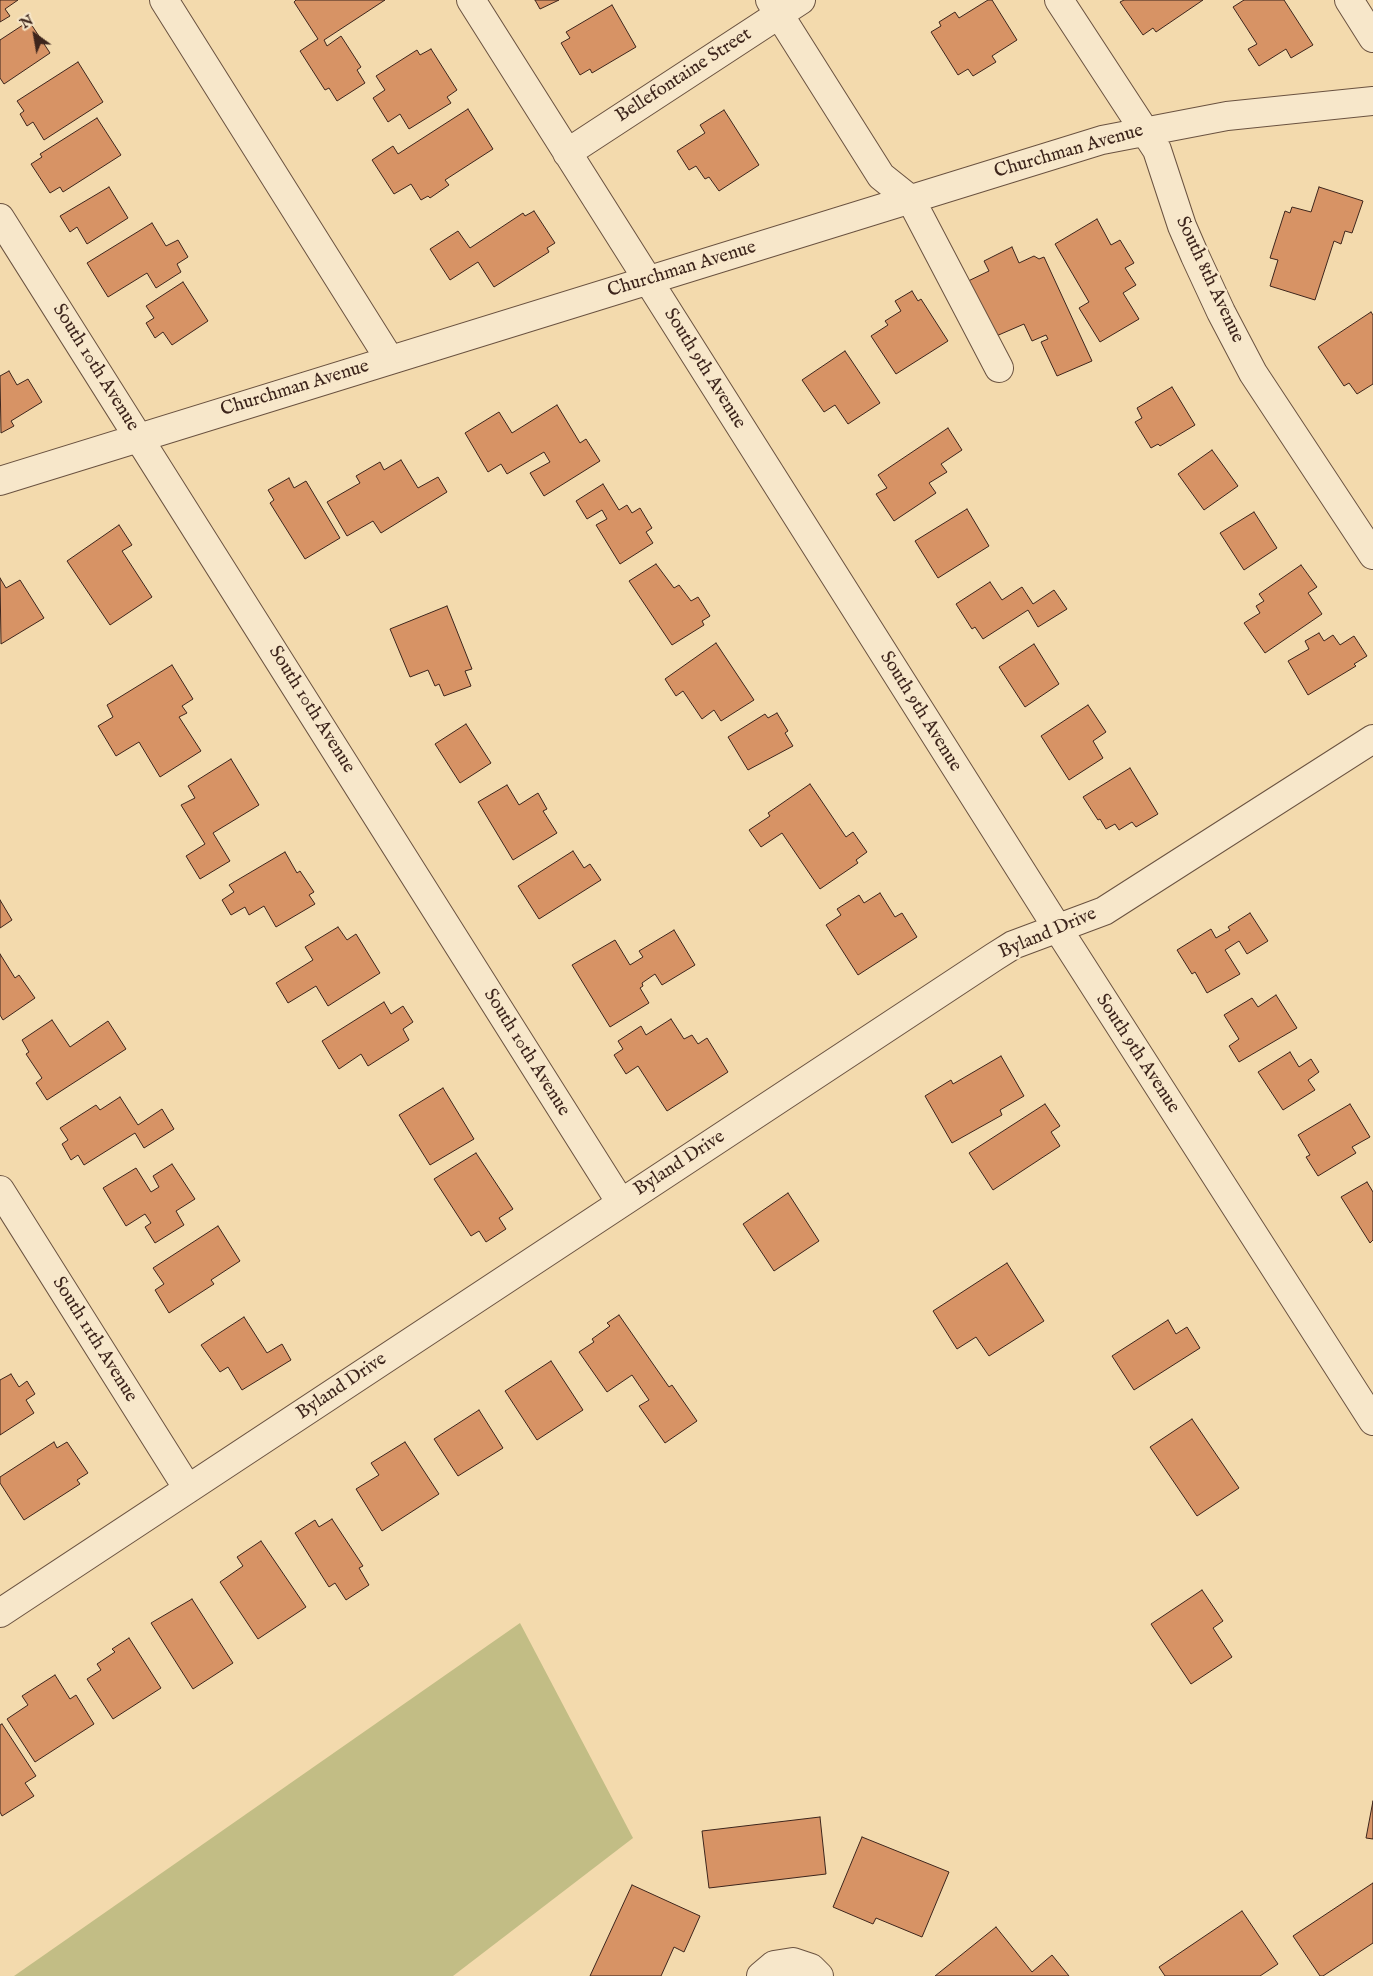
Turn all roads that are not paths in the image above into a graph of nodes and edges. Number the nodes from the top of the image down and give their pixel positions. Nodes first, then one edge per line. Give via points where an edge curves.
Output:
1 (164, 0) edge
2 (471, 0) edge
3 (801, 0) edge
4 (1059, 0) edge
5 (1349, 0) edge
6 (774, 7) edge
7 (1373, 38) edge
8 (1373, 101) edge
9 (1143, 131) junction
10 (567, 153) junction
11 (911, 200) junction
12 (0, 218) edge
13 (648, 280) junction
14 (390, 360) junction
15 (999, 368) dead end
16 (138, 437) junction
17 (0, 481) edge
18 (1373, 554) edge
19 (1373, 739) edge
20 (1058, 930) junction
21 (0, 1190) edge
22 (621, 1203) junction
23 (1373, 1421) edge
24 (188, 1490) junction
25 (0, 1613) edge
26 (761, 1976) edge
27 (819, 1976) edge

1 - 14 street
2 - 10 street, South 9th Avenue
3 - 6 street, Bellefontaine Street
4 - 9 street, South 8th Avenue
5 - 7 street
6 - 10 street, Bellefontaine Street
6 - 11 street via 881,176
8 - 9 street, Churchman Avenue via 1227,116
9 - 11 street, Churchman Avenue via 1064,151
9 - 18 street, South 8th Avenue via 1157,150 1182,226 1236,340 1275,408
10 - 13 street, South 9th Avenue
11 - 13 street, Churchman Avenue
11 - 15 street
12 - 16 street, South 10th Avenue
13 - 14 street, Churchman Avenue
13 - 20 street, South 9th Avenue
14 - 16 street, Churchman Avenue
16 - 17 street, Churchman Avenue
16 - 22 street, South 10th Avenue
19 - 20 street, Byland Drive via 1104,910
20 - 22 street, Byland Drive via 1013,945
20 - 23 street, South 9th Avenue
21 - 24 street, South 11th Avenue
22 - 24 street, Byland Drive
24 - 25 street, Byland Drive
26 - 27 street via 774,1965 793,1962 811,1968

